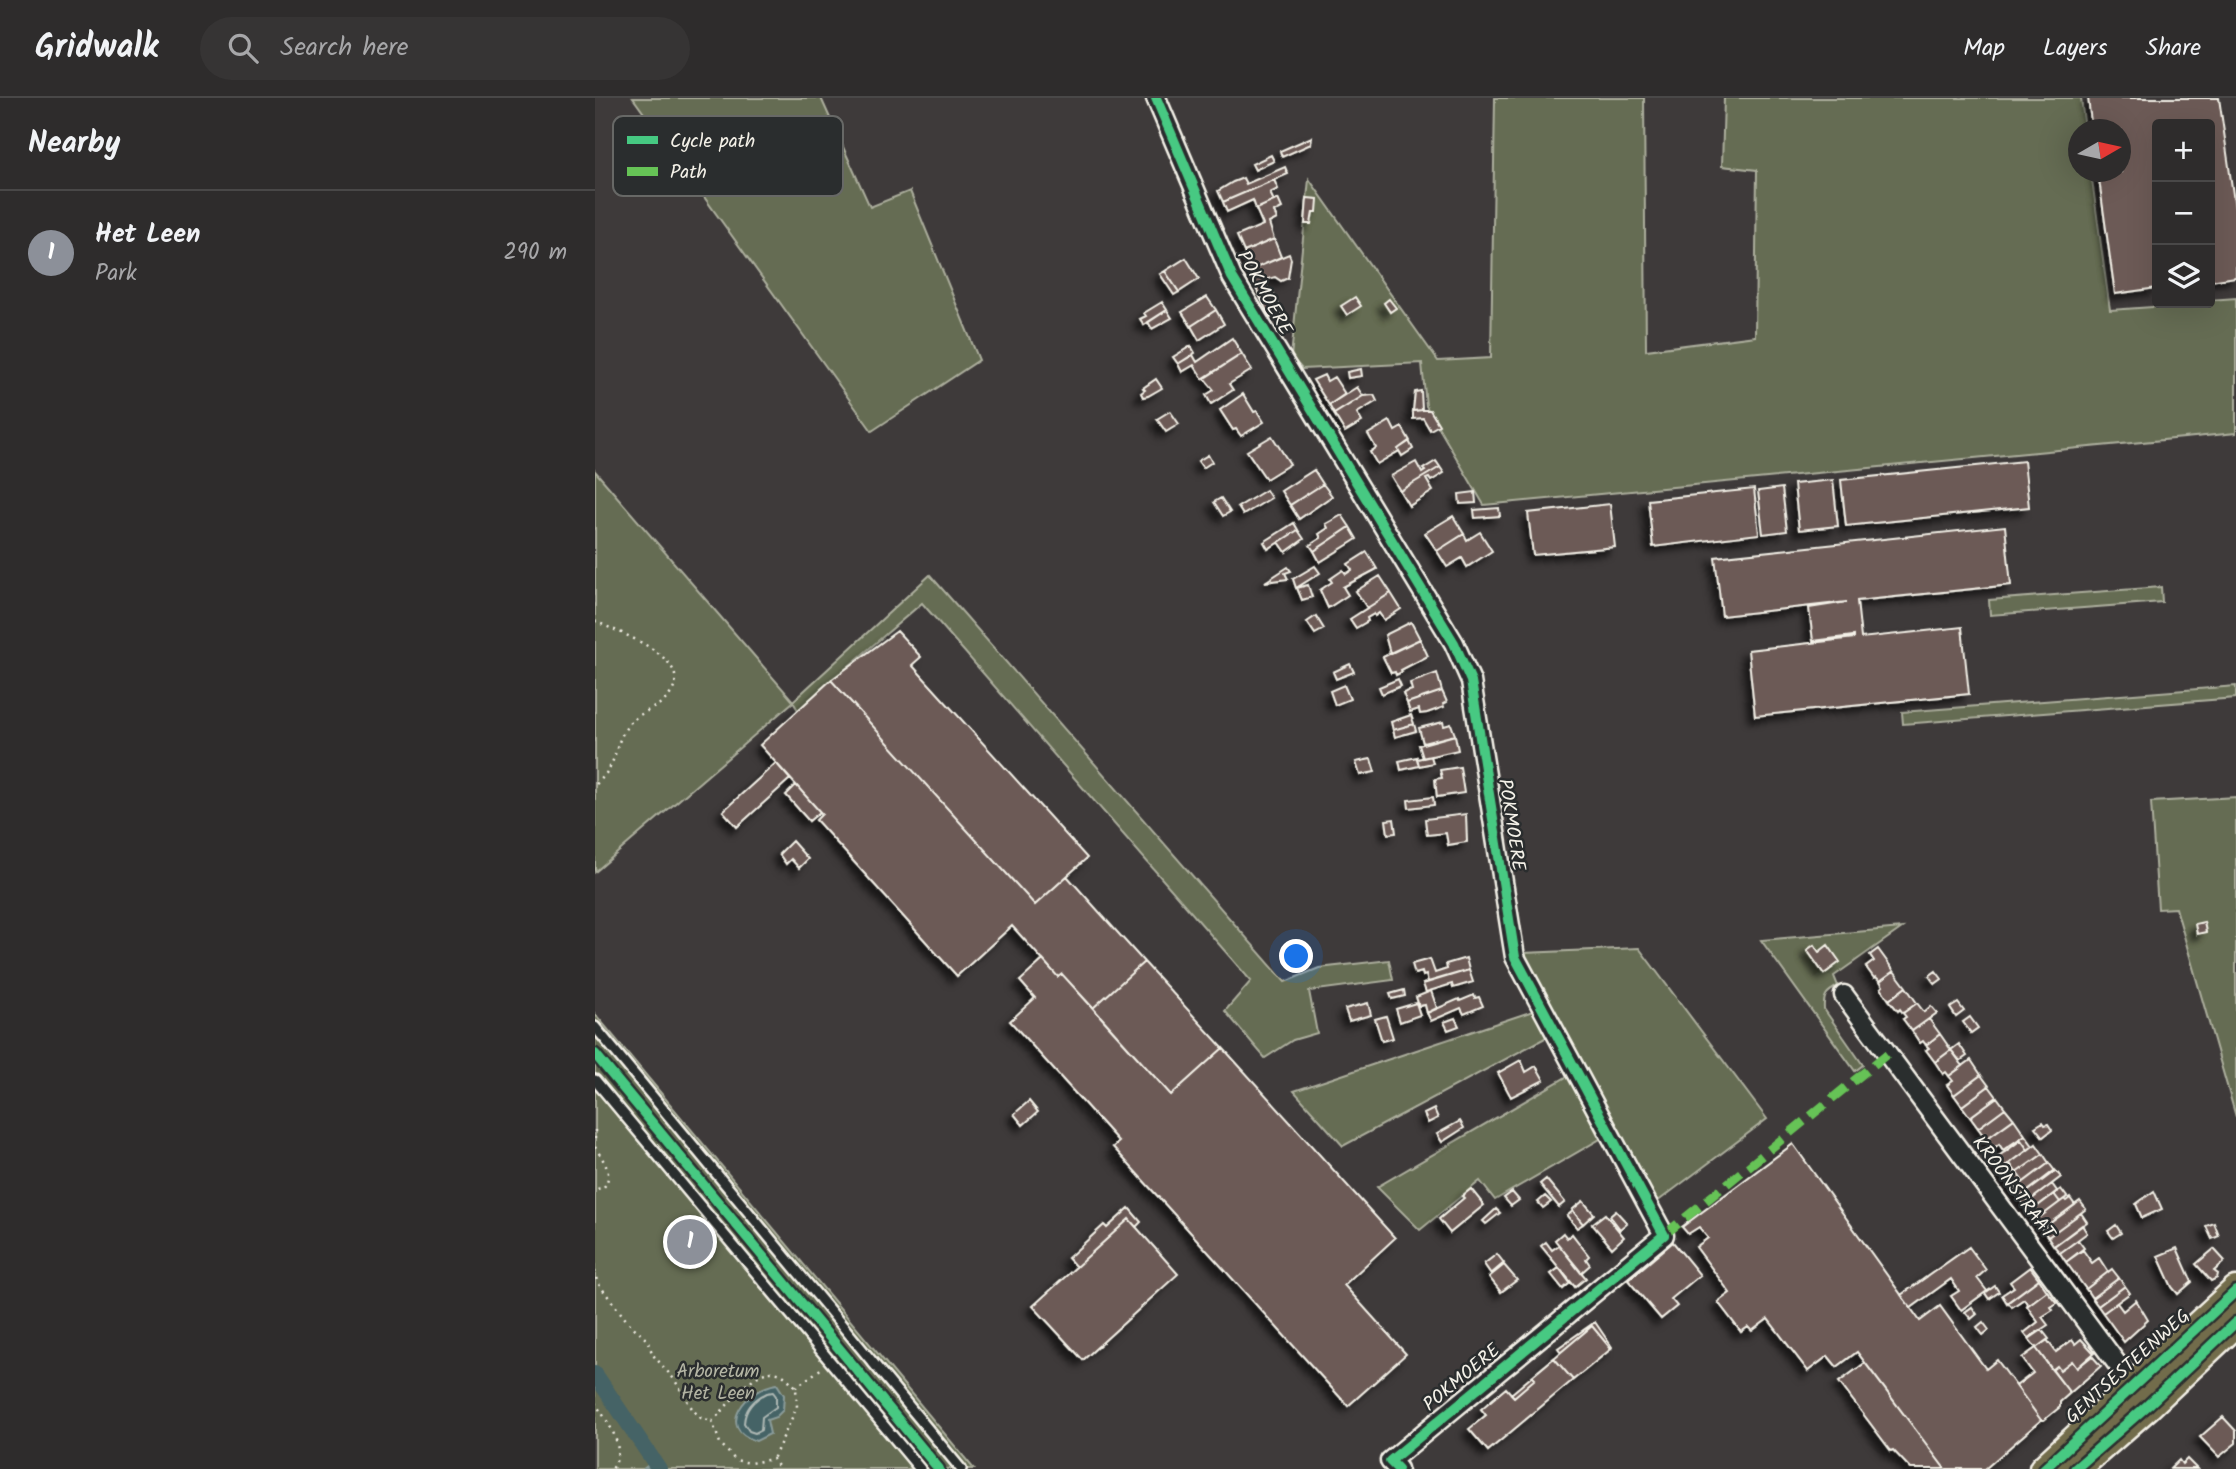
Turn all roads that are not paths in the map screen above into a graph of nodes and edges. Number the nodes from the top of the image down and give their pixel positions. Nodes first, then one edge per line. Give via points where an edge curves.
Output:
1 (1156, 98) edge
2 (1844, 995) dead end
3 (595, 1027) edge
4 (595, 1080) edge
5 (2236, 1291) edge
6 (2236, 1322) edge
7 (2141, 1396) junction
8 (1390, 1466) edge
9 (920, 1469) edge
10 (961, 1469) edge
11 (2044, 1469) edge
12 (2075, 1469) edge

1 - 8 street, POKMOERE via 1232,277 1454,643 1471,681 1515,957 1664,1235
2 - 7 street, KROONSTRAAT
3 - 10 lane
4 - 9 lane
5 - 7 main road, GENTSESTEENWEG
6 - 7 main road, GENTSESTEENWEG
7 - 11 main road, GENTSESTEENWEG
7 - 12 main road, GENTSESTEENWEG

